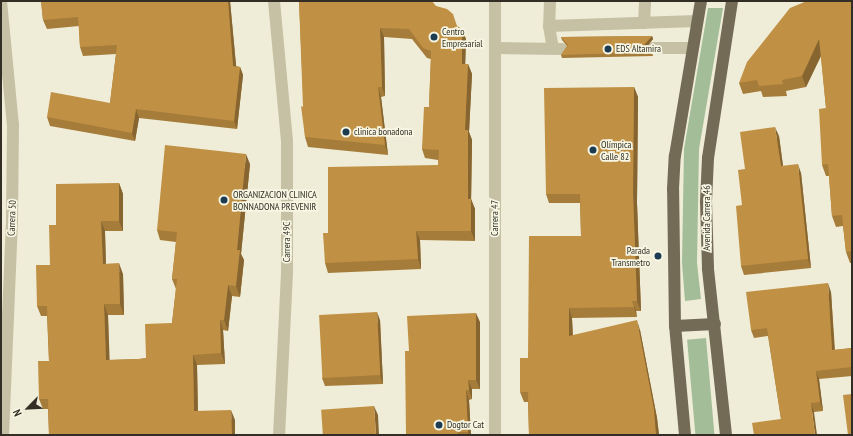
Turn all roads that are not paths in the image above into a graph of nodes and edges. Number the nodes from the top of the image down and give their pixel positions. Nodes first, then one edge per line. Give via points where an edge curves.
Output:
1 (1, 1) edge
2 (274, 1) edge
3 (495, 1) edge
4 (550, 1) edge
5 (645, 1) edge
6 (701, 1) edge
7 (732, 1) edge
8 (697, 21) junction
9 (644, 23) junction
10 (549, 26) junction
11 (495, 48) junction
12 (653, 48) dead end
13 (691, 48) junction
14 (715, 324) junction
15 (675, 326) junction
16 (3, 435) edge
17 (279, 435) edge
18 (495, 435) edge
19 (685, 435) edge
20 (726, 435) edge

1 - 16 street, Carrera 50 via 13,125 12,221
2 - 17 street, Carrera 49C via 287,142 287,274
3 - 11 street, Carrera 47
4 - 10 street
5 - 9 street
6 - 8 main road
7 - 14 main road, Avenida Carrera 46 via 708,158 708,268
8 - 9 street
8 - 13 main road
9 - 10 street
10 - 11 street via 558,49
11 - 18 street, Carrera 47
12 - 13 street
13 - 15 main road via 673,182
14 - 15 main road
14 - 20 main road, Avenida Carrera 46
15 - 19 main road

